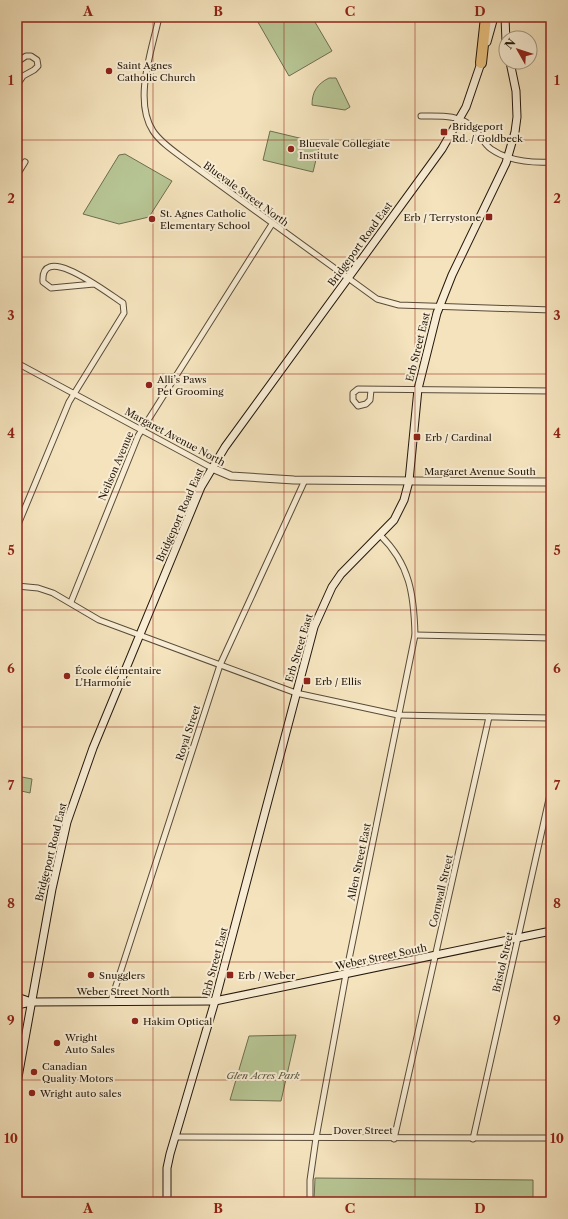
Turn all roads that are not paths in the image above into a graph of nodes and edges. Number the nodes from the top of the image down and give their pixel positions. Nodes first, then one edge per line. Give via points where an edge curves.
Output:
1 (159, 17) edge
2 (486, 17) edge
3 (494, 17) edge
4 (505, 17) edge
5 (506, 30) edge
6 (17, 62) edge
7 (481, 62) junction
8 (512, 70) edge
9 (17, 85) edge
10 (421, 116) dead end
11 (459, 120) junction
12 (508, 157) junction
13 (25, 162) dead end
14 (551, 162) edge
15 (17, 175) edge
16 (272, 224) junction
17 (347, 278) junction
18 (94, 284) junction
19 (439, 307) junction
20 (551, 310) edge
21 (17, 364) edge
22 (418, 389) junction
23 (371, 390) dead end
24 (551, 391) edge
25 (74, 395) junction
26 (141, 431) junction
27 (212, 468) junction
28 (305, 480) junction
29 (409, 481) junction
30 (551, 482) edge
31 (17, 527) edge
32 (380, 535) junction
33 (17, 586) edge
34 (71, 602) junction
35 (139, 634) junction
36 (415, 635) junction
37 (551, 638) edge
38 (220, 665) junction
39 (296, 693) junction
40 (398, 715) junction
41 (489, 717) junction
42 (551, 718) edge
43 (551, 790) edge
44 (551, 931) edge
45 (517, 938) junction
46 (436, 956) junction
47 (346, 974) junction
48 (17, 997) edge
49 (111, 1001) junction
50 (215, 1001) junction
51 (31, 1002) junction
52 (17, 1005) edge
53 (17, 1083) edge
54 (175, 1137) junction
55 (316, 1138) junction
56 (473, 1138) junction
57 (551, 1138) edge
58 (394, 1139) junction
59 (167, 1202) edge
60 (310, 1202) edge

1 - 16 street, Bluevale Street North via 144,89 145,109 150,125 162,142
2 - 7 highway
3 - 7 main road, Bridgeport Road East
4 - 5 main road
6 - 9 street via 26,56 32,56 37,60 38,66 23,76
7 - 11 main road, Bridgeport Road East
8 - 12 main road, Erb Street East via 517,117
10 - 11 street via 447,115
11 - 12 street via 474,128 490,149
11 - 17 main road, Bridgeport Road East via 442,149
12 - 14 street via 531,163
12 - 19 main road, Erb Street East
13 - 15 street
16 - 17 street, Bluevale Street North
16 - 26 street, Neilson Avenue
17 - 19 street, Bluevale Street North via 377,300 399,305
17 - 27 main road, Bridgeport Road East
18 - 18 street via 61,266 52,265 43,275 43,282 51,288
18 - 25 street via 123,303 124,313
19 - 20 street, Bluevale Street North
19 - 22 main road, Erb Street East
21 - 25 street, Margaret Avenue North
22 - 23 street
22 - 24 street
22 - 29 main road, Erb Street East
25 - 26 street, Margaret Avenue North
25 - 31 street
26 - 27 street, Margaret Avenue North
26 - 34 street, Neilson Avenue
27 - 28 main road, Margaret Avenue North via 231,476
27 - 35 main road, Bridgeport Road East via 201,487
28 - 29 main road, Margaret Avenue North
28 - 38 street, Royal Street
29 - 30 main road, Margaret Avenue South
29 - 32 main road, Erb Street East via 399,512
32 - 36 street, Allen Street East via 398,556 408,576 414,598
32 - 39 main road, Erb Street East via 351,562 332,587 314,627
33 - 34 street via 43,590
34 - 35 street via 99,620
35 - 38 street
35 - 51 main road, Bridgeport Road East via 87,762 67,822
36 - 37 street
36 - 40 street, Allen Street East
38 - 39 street
38 - 49 street, Royal Street
39 - 40 street
39 - 50 main road, Erb Street East
40 - 41 street
40 - 47 street, Allen Street East
41 - 42 street
41 - 46 street, Cornwall Street
43 - 45 street, Bristol Street
44 - 45 main road, Weber Street South
45 - 46 main road, Weber Street South
45 - 56 street, Bristol Street
46 - 47 main road, Weber Street South
46 - 58 street, Cornwall Street
47 - 50 main road, Weber Street South
47 - 55 street, Allen Street East
48 - 51 main road, Weber Street North
49 - 50 main road, Weber Street North
49 - 51 main road, Weber Street North
50 - 54 main road, Erb Street East
51 - 52 main road, Weber Street North
51 - 53 main road, Bridgeport Road East
54 - 55 street, Dover Street
54 - 59 main road, Erb Street East via 168,1168
55 - 58 street, Dover Street
55 - 60 street, Allen Street East via 310,1180
56 - 57 street, Dover Street
56 - 58 street, Dover Street

